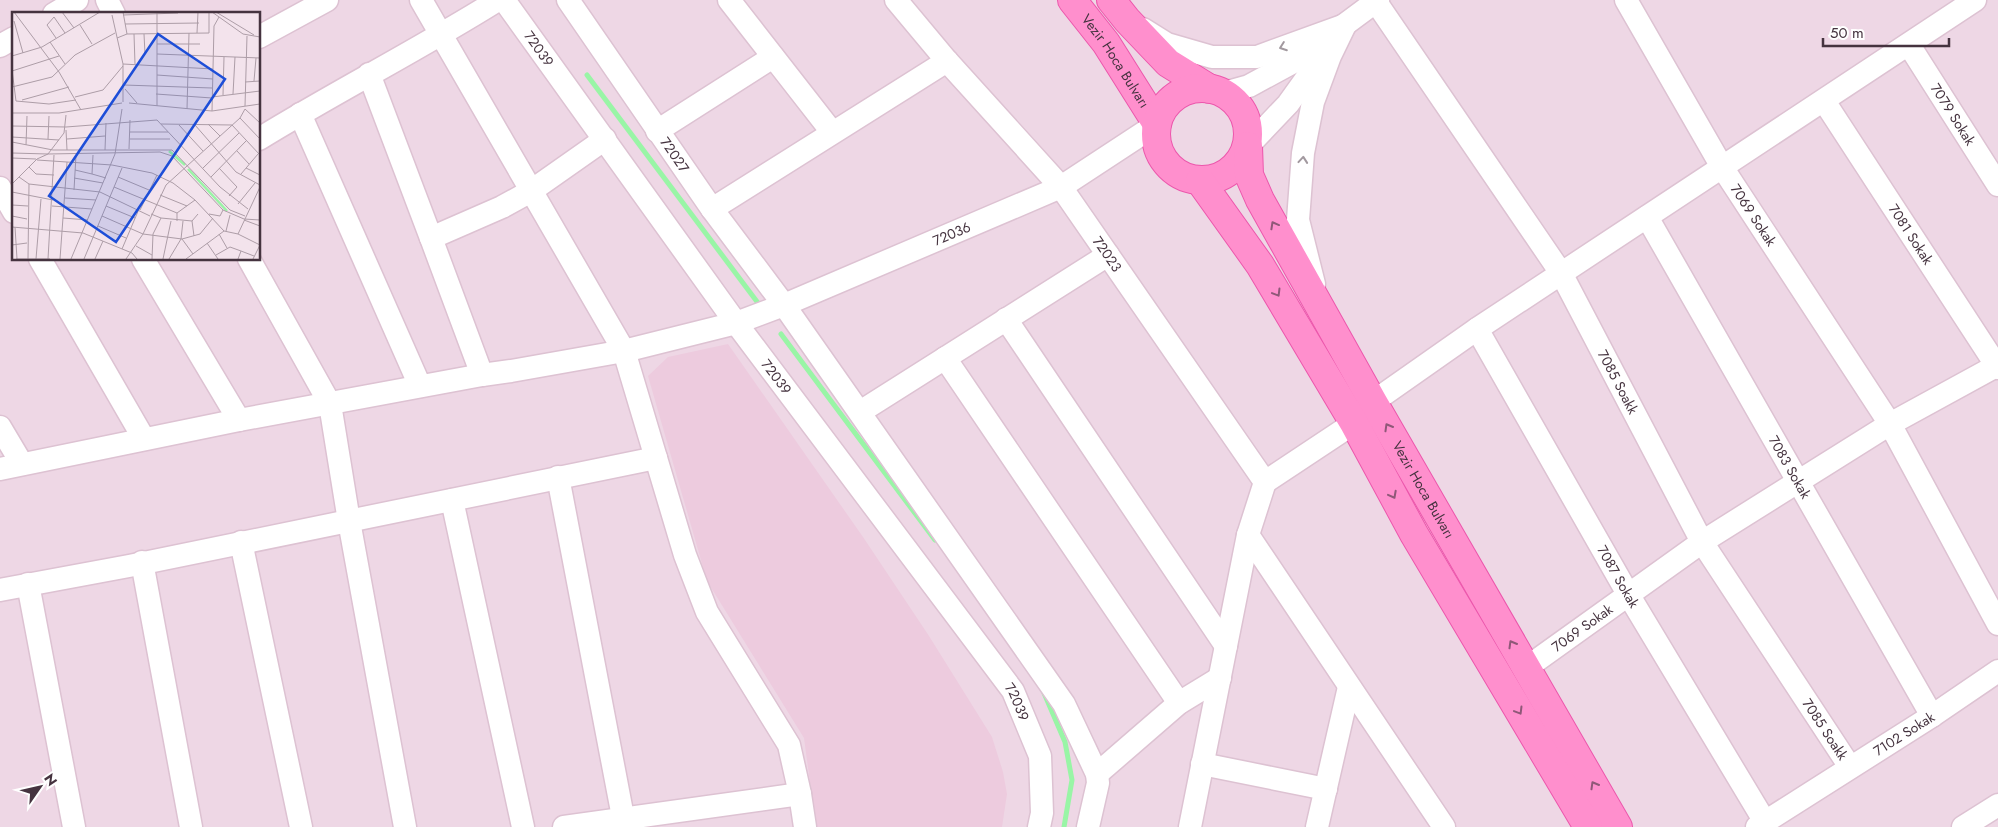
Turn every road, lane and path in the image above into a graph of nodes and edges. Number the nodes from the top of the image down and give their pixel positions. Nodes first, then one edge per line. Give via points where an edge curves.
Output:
1 (77, 0) edge
2 (107, 0) edge
3 (327, 0) edge
4 (421, 0) edge
5 (498, 0) edge
6 (504, 0) edge
7 (568, 0) edge
8 (729, 0) edge
9 (896, 0) edge
10 (1072, 0) edge
11 (1626, 0) edge
12 (1975, 0) edge
13 (1377, 1) edge
14 (1119, 10) edge
15 (57, 12) edge
16 (113, 12) edge
17 (1345, 24) junction
18 (442, 35) junction
19 (260, 36) edge
20 (12, 39) edge
21 (1909, 45) junction
22 (0, 46) edge
23 (773, 57) junction
24 (947, 61) junction
25 (369, 74) junction
26 (1217, 91) junction
27 (1824, 101) junction
28 (300, 114) junction
29 (1157, 124) junction
30 (657, 131) junction
31 (832, 132) junction
32 (260, 138) edge
33 (605, 139) junction
34 (1248, 146) junction
35 (1722, 167) junction
36 (12, 181) edge
37 (1200, 181) junction
38 (1998, 185) edge
39 (1061, 187) junction
40 (0, 188) edge
41 (531, 191) junction
42 (712, 208) junction
43 (12, 209) edge
44 (1647, 217) junction
45 (431, 238) junction
46 (1108, 255) junction
47 (41, 260) edge
48 (145, 260) edge
49 (250, 260) edge
50 (1560, 273) junction
51 (784, 305) junction
52 (1322, 310) junction
53 (1006, 319) junction
54 (736, 323) junction
55 (1477, 328) junction
56 (624, 351) junction
57 (945, 358) junction
58 (1998, 366) edge
59 (482, 375) junction
60 (420, 386) junction
61 (1373, 402) junction
62 (330, 404) junction
63 (860, 412) junction
64 (239, 420) junction
65 (1354, 424) junction
66 (1890, 424) junction
67 (0, 426) edge
68 (144, 439) junction
69 (656, 458) junction
70 (22, 464) junction
71 (0, 469) edge
72 (558, 477) junction
73 (1265, 482) junction
74 (1797, 482) junction
75 (452, 500) junction
76 (349, 521) junction
77 (1248, 535) junction
78 (241, 542) junction
79 (1702, 542) junction
80 (142, 562) junction
81 (28, 584) junction
82 (0, 590) edge
83 (1628, 594) junction
84 (1998, 624) edge
85 (1226, 646) junction
86 (1526, 668) junction
87 (1998, 671) edge
88 (1220, 678) junction
89 (1349, 687) junction
90 (1179, 703) junction
91 (1932, 716) junction
92 (1202, 764) junction
93 (1850, 767) junction
94 (1096, 774) junction
95 (1326, 789) junction
96 (800, 794) junction
97 (1998, 805) edge
98 (623, 818) junction
99 (1772, 823) edge
100 (1441, 825) edge
101 (74, 827) edge
102 (191, 827) edge
103 (301, 827) edge
104 (405, 827) edge
105 (523, 827) edge
106 (564, 827) edge
107 (805, 827) edge
108 (1039, 827) edge
109 (1088, 827) edge
110 (1190, 827) edge
111 (1317, 827) edge
112 (1588, 827) edge
113 (1618, 827) edge
114 (1963, 827) edge

1 - 15 street
2 - 16 street
3 - 19 street
4 - 18 street
5 - 18 street
6 - 33 street, 72039
7 - 30 street, 72027
8 - 23 street
9 - 24 street, 72023
10 - 29 main road, Vezir Hoca Bulvarı via 1106,44
11 - 35 street, 7069 Sokak
12 - 21 street
13 - 17 street
13 - 50 street, 7085 Soakk
17 -> 14 street via 1257,57 1212,57 1167,44
14 - 26 main road via 1168,63
17 - 26 street via 1297,60 1249,86
17 - 34 street via 1288,104
52 -> 17 street via 1298,220 1303,153 1313,102
18 - 25 street
18 - 41 street
20 - 22 street
21 - 27 street
21 - 38 street, 7079 Sokak
23 - 30 street
23 - 31 street
24 - 31 street
24 - 39 street, 72023
25 - 28 street
25 - 45 street
26 - 29 main road via 1196,88 1177,96 1162,111
26 - 34 main road via 1235,101 1244,114 1249,130
27 - 35 street
27 - 58 street, 7081 Sokak
28 - 32 street
28 - 60 street
29 - 37 main road via 1156,140 1161,156 1170,168 1184,177
29 - 39 street, 72036
30 - 42 street, 72027
31 - 42 street
33 - 41 street
33 - 54 street, 72039
34 - 37 main road via 1241,161 1230,172
52 -> 34 main road, Vezir Hoca Bulvarı via 1249,175
35 - 44 street
35 - 66 street, 7069 Sokak
36 - 40 street
37 -> 65 main road, Vezir Hoca Bulvarı via 1260,265
39 - 46 street, 72023
39 - 51 street, 72036
40 - 43 street
41 - 45 street
41 - 56 street
42 - 51 street, 72027
44 - 50 street
44 - 74 street, 7083 Sokak
45 - 59 street
46 - 53 street
46 - 73 street, 72023
47 - 68 street
48 - 64 street
49 - 62 street
50 - 55 street
50 - 79 street, 7085 Soakk
51 - 54 street, 72036
51 - 63 street, 72027
52 - 61 main road, Vezir Hoca Bulvarı
53 - 57 street
53 - 85 street
54 - 56 street, 72036
54 - 108 street, 72039 via 1013,691 1040,756 1042,813
55 - 61 street
55 - 83 street, 7087 Sokak
56 - 59 street, 72036
56 - 69 street
57 - 63 street
57 - 90 street
58 - 66 street, 7069 Sokak
59 - 60 street, 72036
60 - 62 street, 72036
86 -> 61 main road, Vezir Hoca Bulvarı
62 - 64 street, 72036
62 - 76 street
63 - 94 street, 72027 via 1064,704
64 - 68 street, 72036
65 - 73 street
65 -> 112 main road, Vezir Hoca Bulvarı via 1414,534
66 - 74 street, 7069 Sokak
66 - 84 street, 7069 Sokak
67 - 70 street
68 - 70 street, 72036
69 - 72 street
69 - 96 street via 706,612 789,745
70 - 71 street, 72036
72 - 75 street
72 - 98 street
73 - 77 street
74 - 79 street, 7069 Sokak
74 - 91 street, 7083 Sokak
75 - 76 street
75 - 105 street
76 - 78 street
76 - 104 street
77 - 85 street
77 - 89 street
78 - 80 street
78 - 103 street
79 - 83 street, 7069 Sokak
79 - 93 street, 7085 Soakk
80 - 81 street
80 - 102 street
81 - 82 street
81 - 101 street
83 - 86 street, 7069 Sokak
83 - 99 street, 7087 Sokak
85 - 88 street
113 -> 86 main road, Vezir Hoca Bulvarı
87 - 91 street, 7102 Sokak
88 - 90 street
88 - 92 street
89 - 95 street
89 - 100 street
90 - 94 street
91 - 93 street, 7102 Sokak
92 - 95 street
92 - 110 street
93 - 99 street, 7102 Sokak
94 - 109 street via 1098,783
95 - 111 street
96 - 98 street
96 - 107 street
97 - 114 street
98 - 106 street

